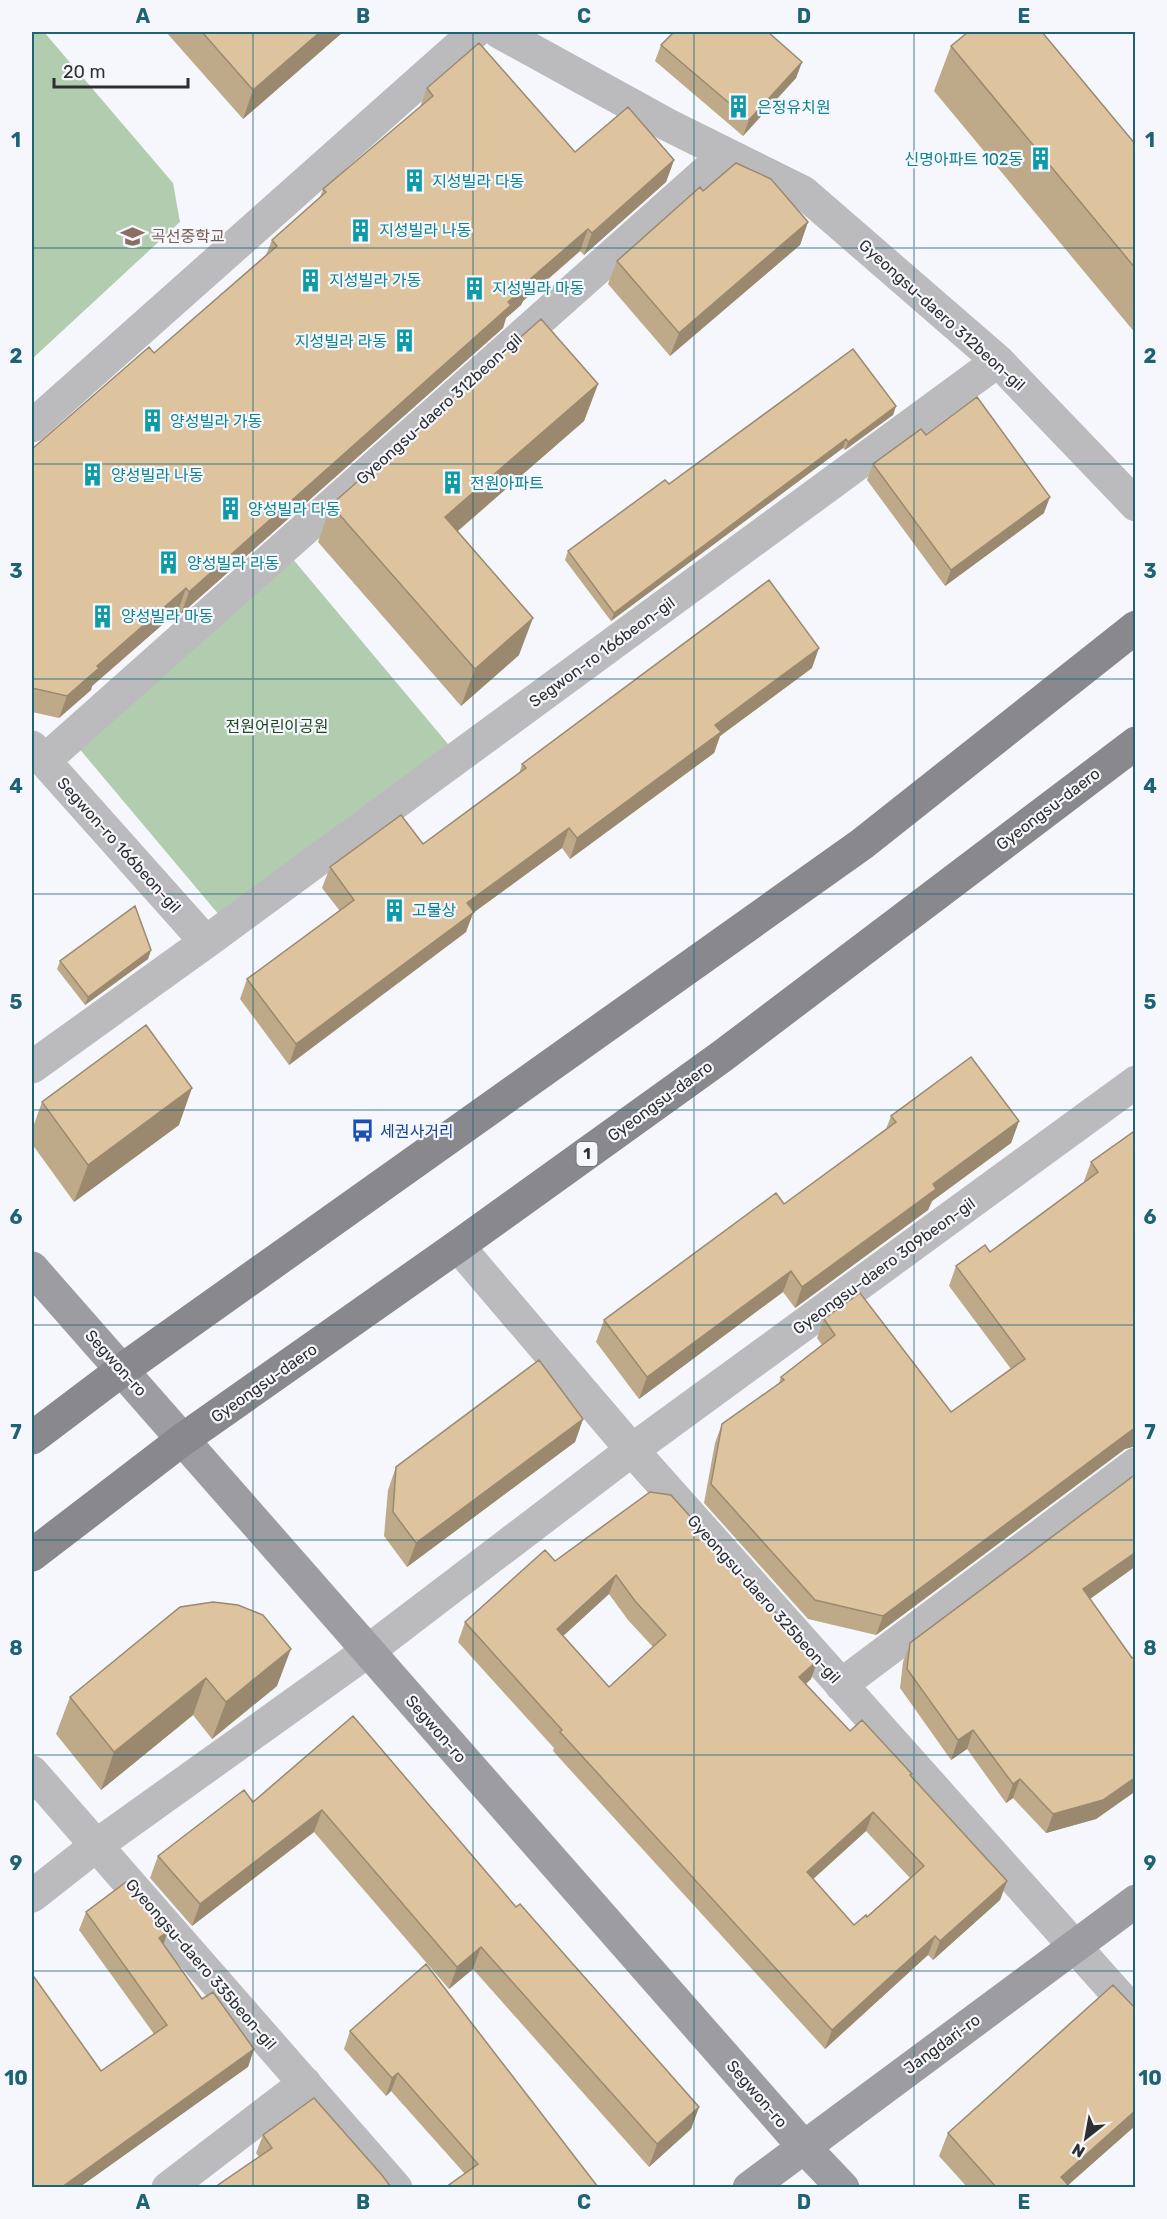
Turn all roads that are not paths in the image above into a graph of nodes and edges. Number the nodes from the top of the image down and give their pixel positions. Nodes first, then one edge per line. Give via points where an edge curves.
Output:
1 (475, 32) edge
2 (499, 32) edge
3 (726, 154) junction
4 (998, 361) junction
5 (32, 426) edge
6 (1136, 506) edge
7 (1136, 627) edge
8 (1136, 743) edge
9 (38, 754) edge
10 (206, 942) junction
11 (32, 1067) edge
12 (1136, 1082) edge
13 (458, 1246) junction
14 (32, 1269) edge
15 (122, 1370) junction
16 (32, 1438) edge
17 (182, 1440) junction
18 (632, 1450) junction
19 (1136, 1464) edge
20 (32, 1555) edge
21 (368, 1651) junction
22 (841, 1685) junction
23 (32, 1772) edge
24 (97, 1845) junction
25 (32, 1896) edge
26 (1136, 1901) edge
27 (1074, 1947) junction
28 (1136, 2015) edge
29 (305, 2083) junction
30 (804, 2146) junction
31 (168, 2187) edge
32 (396, 2187) edge
33 (749, 2187) edge
34 (843, 2187) edge

1 - 5 street
2 - 3 street, Gyeongsu-daero 312beon-gil
3 - 4 street, Gyeongsu-daero 312beon-gil via 802,192
3 - 9 street, Gyeongsu-daero 312beon-gil
4 - 6 street, Gyeongsu-daero 312beon-gil
4 - 10 street, Segwon-ro 166beon-gil
7 - 15 main road via 862,844
8 - 13 main road, Gyeongsu-daero / 1 via 721,1057
9 - 10 street, Segwon-ro 166beon-gil
10 - 11 street, Segwon-ro 166beon-gil
12 - 18 street, Gyeongsu-daero 309beon-gil
13 - 17 main road, Gyeongsu-daero / 1
13 - 18 street, Gyeongsu-daero 325beon-gil
14 - 15 street, Segwon-ro
15 - 16 main road
15 - 17 street, Segwon-ro
17 - 20 main road, Gyeongsu-daero / 1
17 - 21 street, Segwon-ro
18 - 21 street, Gyeongsu-daero 309beon-gil
18 - 22 street, Gyeongsu-daero 325beon-gil
19 - 22 street
21 - 24 street, Gyeongsu-daero 309beon-gil
21 - 30 street, Segwon-ro
22 - 27 street, Gyeongsu-daero 325beon-gil
23 - 24 street, Gyeongsu-daero 335beon-gil
24 - 25 street
24 - 29 street, Gyeongsu-daero 335beon-gil
26 - 27 street, Jangdari-ro
27 - 28 street, Gyeongsu-daero 325beon-gil
27 - 30 street, Jangdari-ro
29 - 31 street
29 - 32 street, Gyeongsu-daero 335beon-gil
30 - 33 street, Jangdari-ro
30 - 34 street, Segwon-ro

